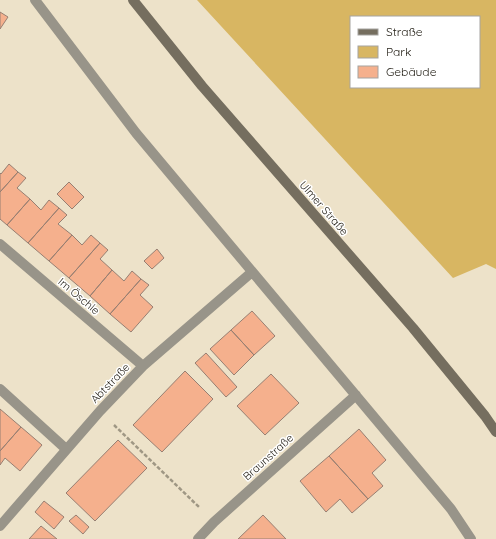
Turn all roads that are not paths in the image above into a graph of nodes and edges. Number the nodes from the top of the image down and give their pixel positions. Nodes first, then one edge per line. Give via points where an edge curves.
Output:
1 (35, 0) edge
2 (133, 0) edge
3 (0, 244) edge
4 (252, 272) junction
5 (144, 366) junction
6 (0, 389) edge
7 (356, 395) junction
8 (496, 432) edge
9 (66, 449) junction
10 (0, 526) edge
11 (198, 539) edge
12 (471, 539) edge

1 - 4 street via 136,133
2 - 8 main road, Ulmer Straße via 207,91 413,328
3 - 5 street, Im Öschle
4 - 5 street, Abtstraße
4 - 7 street
5 - 9 street, Abtstraße
6 - 9 street
7 - 11 street, Braunstraße
7 - 12 street via 451,509
9 - 10 street, Abtstraße

